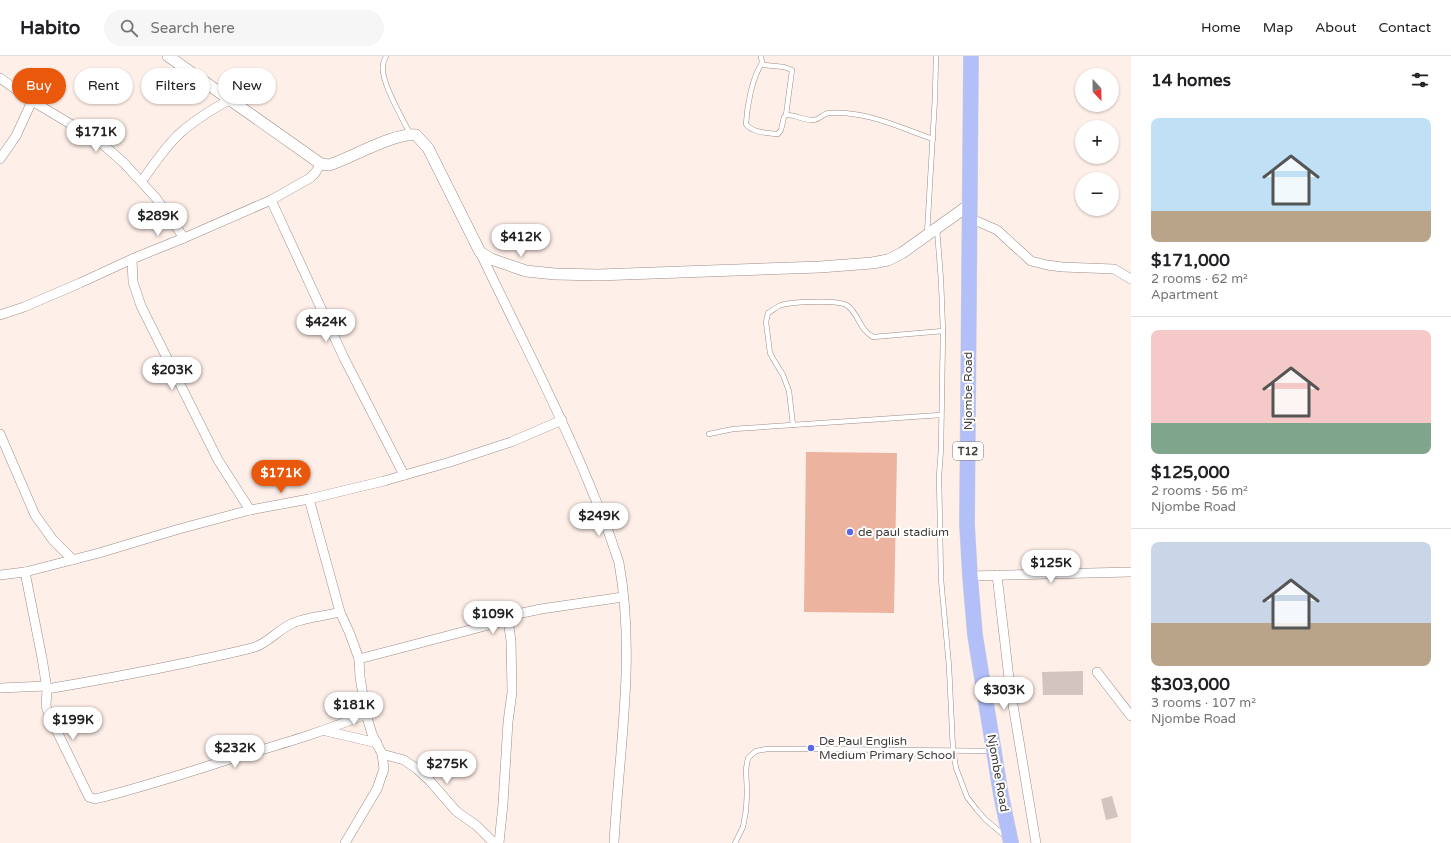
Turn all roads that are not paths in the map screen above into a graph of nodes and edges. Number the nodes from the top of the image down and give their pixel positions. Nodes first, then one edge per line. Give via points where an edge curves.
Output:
1 (168, 56) edge
2 (386, 56) edge
3 (761, 56) edge
4 (936, 56) edge
5 (971, 56) edge
6 (762, 63) junction
7 (0, 78) edge
8 (12, 87) edge
9 (218, 92) edge
10 (31, 104) edge
11 (37, 104) edge
12 (222, 104) edge
13 (235, 104) edge
14 (786, 115) junction
15 (410, 134) junction
16 (933, 139) junction
17 (0, 159) edge
18 (321, 164) junction
19 (142, 181) junction
20 (271, 200) junction
21 (969, 212) junction
22 (937, 227) junction
23 (927, 235) junction
24 (184, 238) junction
25 (480, 252) junction
26 (132, 259) junction
27 (1131, 279) edge
28 (0, 315) edge
29 (943, 331) junction
30 (941, 415) junction
31 (562, 420) junction
32 (793, 425) junction
33 (0, 434) edge
34 (709, 434) dead end
35 (404, 476) junction
36 (310, 499) junction
37 (250, 510) junction
38 (73, 560) junction
39 (25, 572) junction
40 (1131, 572) edge
41 (0, 575) edge
42 (997, 575) junction
43 (970, 576) junction
44 (623, 597) junction
45 (340, 612) junction
46 (508, 620) junction
47 (359, 659) junction
48 (1097, 672) dead end
49 (0, 688) edge
50 (46, 688) junction
51 (366, 714) junction
52 (1131, 716) edge
53 (326, 730) junction
54 (377, 743) junction
55 (953, 750) junction
56 (994, 752) junction
57 (382, 754) junction
58 (1011, 842) edge
59 (345, 843) edge
60 (494, 843) edge
61 (499, 843) edge
62 (614, 843) edge
63 (735, 843) edge
64 (1036, 843) edge

1 - 9 street
2 - 15 lane via 383,73
3 - 6 lane
4 - 16 lane
5 - 21 highway, Njombe Road / T12
6 - 14 lane via 792,70
6 - 14 lane via 756,72 746,124 757,131 778,134
7 - 8 street
10 - 17 street via 16,136
11 - 19 street via 99,141
12 - 19 street via 178,135
13 - 18 street
14 - 16 lane via 813,120 828,113 863,114
15 - 18 street via 329,165
15 - 25 street via 416,135 428,148
16 - 23 lane
18 - 20 street via 310,178
19 - 24 street
20 - 24 street
20 - 35 street via 344,358
21 - 22 street
21 - 27 street via 997,230 1031,261 1062,267 1114,269
21 - 43 highway, Njombe Road / T12 via 967,524
22 - 23 street
22 - 29 lane
23 - 25 street via 888,260 820,267 598,275 555,274 526,271 491,259
24 - 26 street
25 - 31 street
26 - 28 street via 24,307
26 - 37 street via 133,282 140,306 218,460
29 - 30 lane
29 - 32 lane via 874,337 867,334 848,306 838,302 792,303 779,306 768,313 766,322 770,353 783,375
30 - 32 lane
30 - 55 lane via 941,579
31 - 35 street via 511,442
31 - 44 street via 614,547
32 - 34 lane via 733,429
33 - 38 street via 35,515 53,540
35 - 36 street
36 - 37 street
36 - 45 street
37 - 38 street
38 - 39 street
39 - 41 street
39 - 50 street
40 - 42 street
42 - 43 street
42 - 64 street via 1010,687
43 - 56 highway, Njombe Road / T12 via 975,634
44 - 46 street via 541,609 522,613
44 - 62 street via 627,671
45 - 47 street
45 - 50 street via 300,620 266,642 239,651
46 - 47 street
46 - 61 street via 512,692
47 - 51 street
48 - 52 street
49 - 50 street
50 - 53 street via 46,706 52,724 89,797 94,799 143,787
51 - 53 street
51 - 54 street
53 - 54 street
54 - 57 street
55 - 56 lane
55 - 58 lane via 956,768 968,797 986,820
55 - 63 lane via 812,748 756,751 748,758 746,810 743,827
56 - 58 highway, Njombe Road / T12
57 - 59 street via 384,770 377,789
57 - 60 street via 404,760 417,769 456,811 477,826

